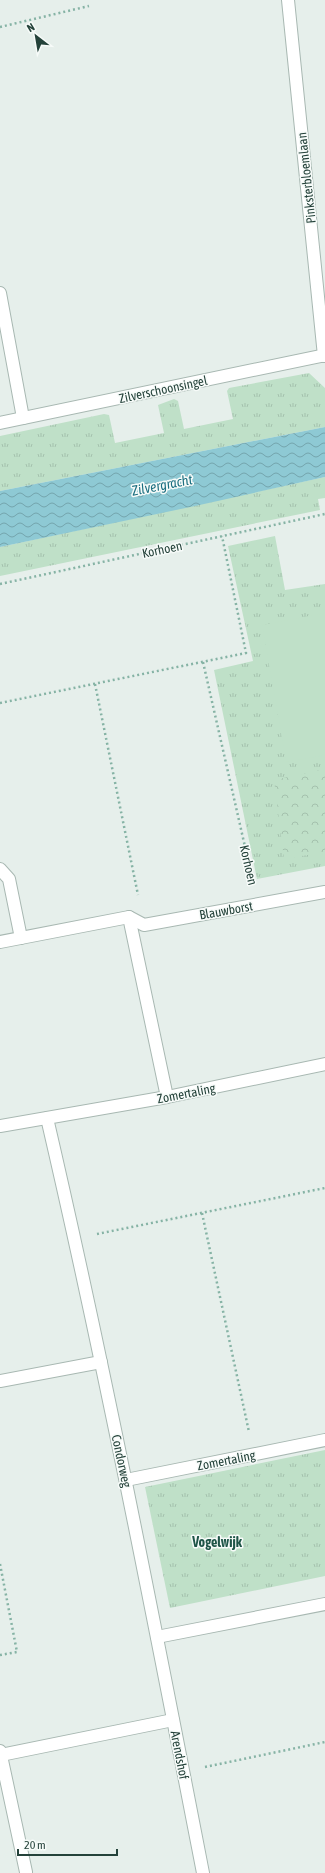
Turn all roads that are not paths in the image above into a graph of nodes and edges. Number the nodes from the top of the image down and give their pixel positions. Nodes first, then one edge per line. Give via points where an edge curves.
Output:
1 (288, 0) edge
2 (0, 293) edge
3 (324, 355) edge
4 (23, 418) junction
5 (0, 423) edge
6 (0, 868) edge
7 (325, 892) edge
8 (129, 916) junction
9 (21, 938) junction
10 (0, 942) edge
11 (325, 1064) edge
12 (167, 1097) junction
13 (47, 1118) junction
14 (0, 1126) edge
15 (101, 1362) junction
16 (0, 1382) edge
17 (325, 1440) edge
18 (126, 1480) junction
19 (325, 1604) edge
20 (157, 1637) junction
21 (173, 1720) junction
22 (0, 1753) edge
23 (26, 1872) edge
24 (203, 1873) edge

1 - 3 street, Pinksterbloemlaan
2 - 4 street
3 - 4 street, Zilverschoonsingel
4 - 5 street, Zilverschoonsingel
6 - 9 street via 9,879
7 - 8 street, Blauwborst via 144,925
8 - 9 street
8 - 12 street
9 - 10 street
11 - 12 street, Zomertaling
12 - 13 street, Zomertaling
13 - 14 street, Zomertaling
13 - 15 street, Condorweg
15 - 16 street
15 - 18 street, Condorweg
17 - 18 street, Zomertaling
18 - 20 street, Condorweg
19 - 20 street
20 - 21 street, Arendshof
21 - 22 street
21 - 24 street, Arendshof
22 - 23 street

